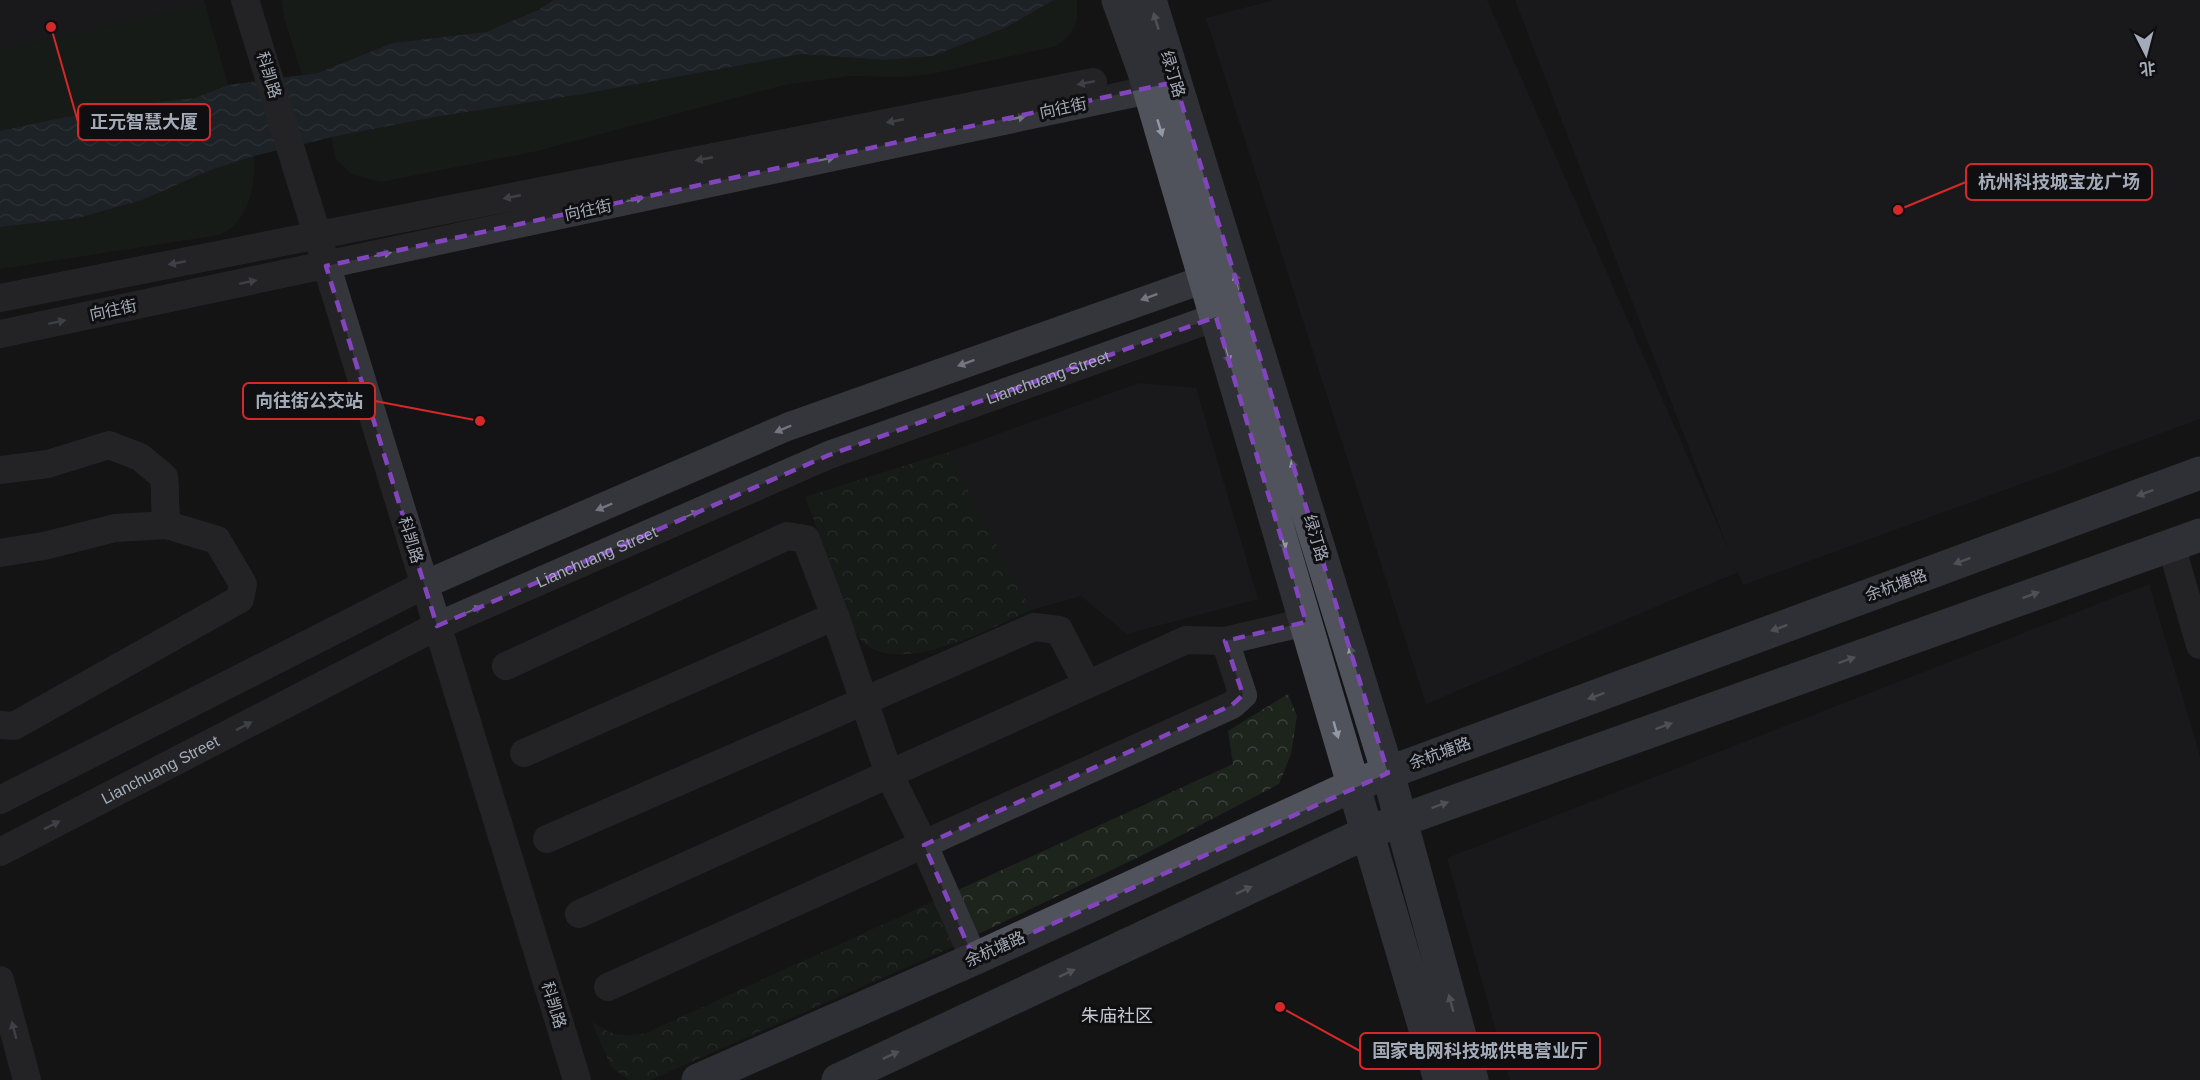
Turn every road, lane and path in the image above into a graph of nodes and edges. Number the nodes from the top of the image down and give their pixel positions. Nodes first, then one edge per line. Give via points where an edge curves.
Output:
1 (245, 0) edge
2 (1118, 0) edge
3 (1150, 0) edge
4 (1159, 77) junction
5 (316, 236) junction
6 (326, 266) junction
7 (1205, 279) junction
8 (0, 298) edge
9 (1216, 317) junction
10 (0, 334) edge
11 (0, 470) edge
12 (2200, 473) edge
13 (167, 525) junction
14 (2185, 540) edge
15 (0, 552) edge
16 (424, 585) junction
17 (835, 616) junction
18 (1306, 622) junction
19 (437, 626) junction
20 (1225, 641) junction
21 (2200, 645) edge
22 (506, 666) dead end
23 (1087, 684) junction
24 (864, 701) junction
25 (0, 725) edge
26 (524, 753) dead end
27 (1388, 772) junction
28 (889, 774) junction
29 (1352, 786) junction
30 (0, 800) edge
31 (1401, 819) junction
32 (1366, 833) junction
33 (547, 839) dead end
34 (924, 844) junction
35 (0, 852) edge
36 (579, 914) dead end
37 (974, 959) junction
38 (0, 980) edge
39 (608, 987) dead end
40 (27, 1080) edge
41 (577, 1080) edge
42 (698, 1080) edge
43 (838, 1080) edge
44 (1440, 1080) edge
45 (1472, 1080) edge

1 - 5 street, 科凯路
2 - 4 main road, 绿汀路
4 -> 3 main road, 绿汀路
4 -> 5 street, 向往街
6 -> 4 street, 向往街
4 -> 7 main road, 绿汀路
27 -> 4 main road, 绿汀路
5 - 6 street, 科凯路
5 -> 8 street, 向往街
10 -> 6 street, 向往街
6 - 16 street, 科凯路
7 - 9 main road, 绿汀路
7 -> 16 street via 787,427
9 -> 18 main road, 绿汀路
19 -> 9 street, Lianchuang Street via 829,455
11 - 13 street via 48,464 109,446 140,457 164,477
12 -> 27 main road, 余杭塘路
13 - 15 street via 116,528 44,546
13 - 25 street via 217,540 243,584 240,599 14,726
14 - 21 street
31 -> 14 main road
16 - 19 street, 科凯路
16 - 30 street
17 - 22 street via 806,538 787,536
17 - 24 street
17 - 26 street
18 - 20 street
18 -> 29 main road, 绿汀路
35 -> 19 street, Lianchuang Street
19 - 41 street, 科凯路
20 - 23 street via 1186,640
20 - 34 street via 1243,695 1232,705
23 - 24 street via 1059,630 1034,627
23 - 28 street
24 - 28 street
24 - 33 street
27 - 29 main road, 余杭塘路
27 - 31 main road, 绿汀路
28 - 34 street
28 - 36 street
29 - 32 main road, 绿汀路
29 - 37 main road, 余杭塘路
31 - 32 main road
45 -> 31 main road, 绿汀路
43 -> 32 main road
32 - 44 main road, 绿汀路
34 - 37 street
34 - 39 street
37 - 42 main road, 余杭塘路
40 -> 38 street

